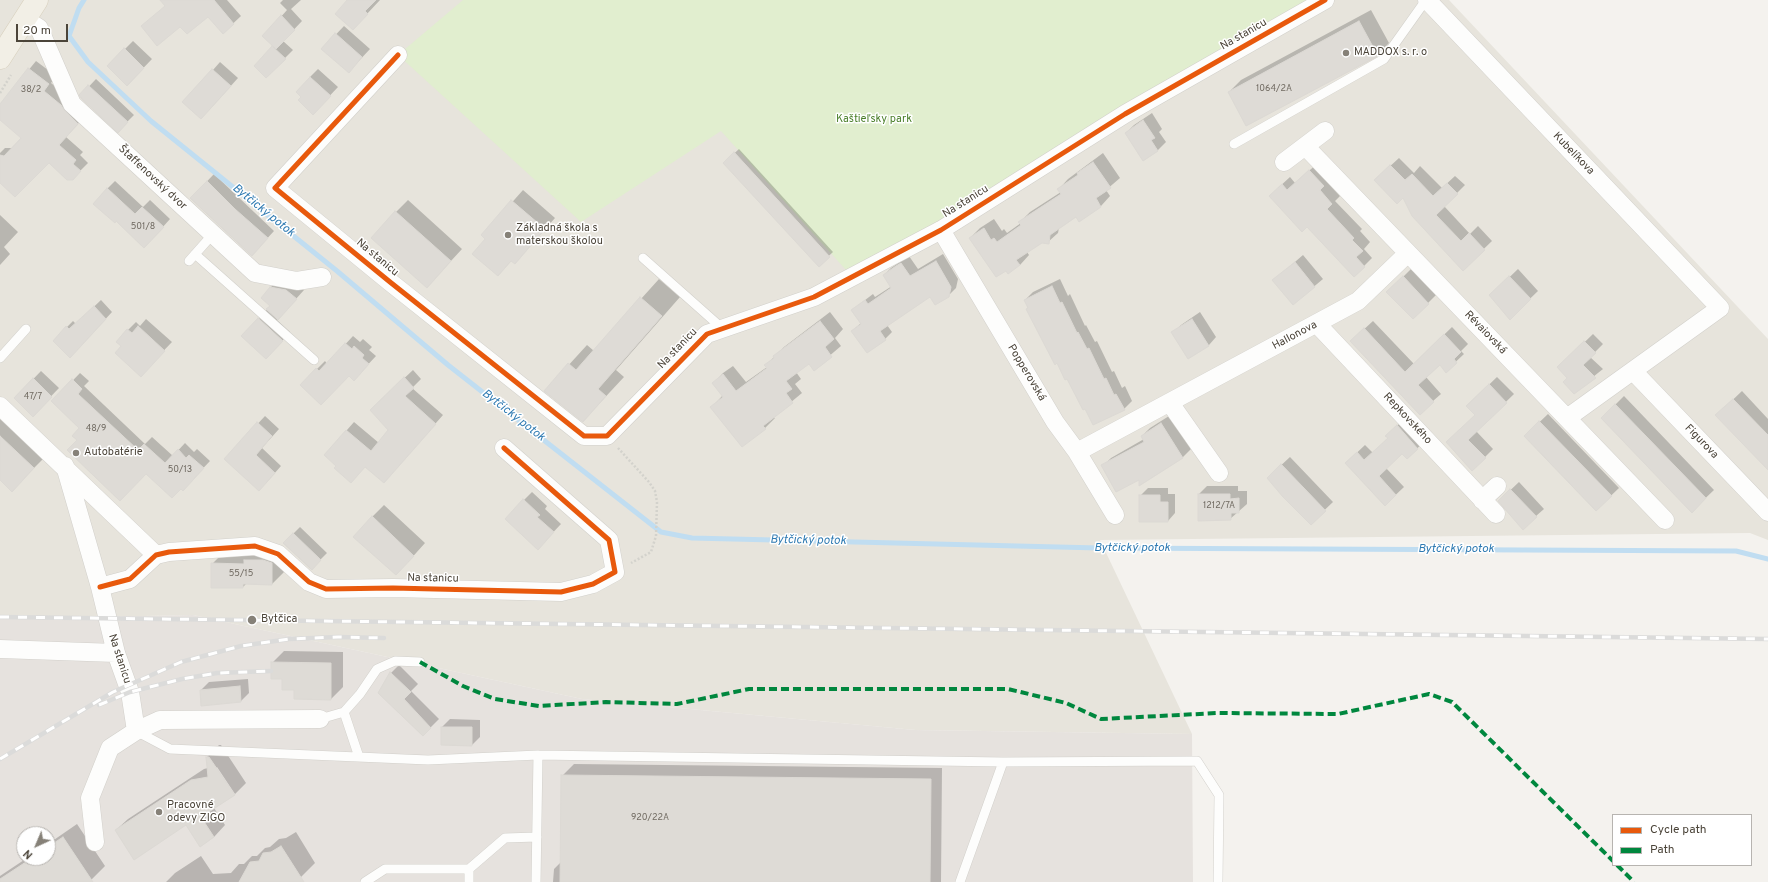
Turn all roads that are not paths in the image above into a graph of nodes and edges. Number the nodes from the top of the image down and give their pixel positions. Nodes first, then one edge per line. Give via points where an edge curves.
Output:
1 (37, 0) edge
2 (1325, 0) edge
3 (1427, 0) edge
4 (25, 19) junction
5 (398, 55) dead end
6 (0, 58) edge
7 (1326, 130) dead end
8 (1234, 144) dead end
9 (1305, 146) junction
10 (1284, 162) dead end
11 (941, 230) junction
12 (213, 234) junction
13 (1408, 253) junction
14 (643, 258) dead end
15 (322, 277) dead end
16 (1317, 324) junction
17 (26, 329) dead end
18 (723, 329) junction
19 (0, 358) edge
20 (314, 360) dead end
21 (1633, 371) junction
22 (1170, 403) junction
23 (0, 406) edge
24 (1567, 418) junction
25 (504, 448) dead end
26 (1077, 452) junction
27 (65, 466) junction
28 (1219, 473) dead end
29 (1497, 486) dead end
30 (1482, 500) junction
31 (1768, 512) edge
32 (1496, 514) dead end
33 (1115, 515) dead end
34 (1665, 520) dead end
35 (156, 555) junction
36 (100, 587) junction
37 (0, 649) edge
38 (116, 653) junction
39 (420, 662) dead end
40 (344, 712) junction
41 (320, 719) joint
42 (136, 731) junction
43 (538, 755) junction
44 (359, 757) junction
45 (1003, 762) junction
46 (537, 837) junction
47 (95, 842) dead end
48 (469, 869) junction
49 (365, 882) edge
50 (469, 882) edge
51 (536, 882) edge
52 (960, 882) edge
53 (1218, 882) edge

1 - 4 main road
2 - 11 street, Na stanicu via 1125,114
3 - 8 lane via 1384,59
3 - 21 street, Kubelíkova via 1720,308
4 - 6 main road
4 - 12 street, Štaffenovský dvor via 40,28 72,104
5 - 18 street, Na stanicu via 276,188 584,436 607,436 707,334
7 - 9 street
9 - 10 street
9 - 13 street, Révaiovská
11 - 18 street, Na stanicu via 814,297
11 - 26 street, Popperovská via 1055,422
12 - 15 street, Štaffenovský dvor via 255,273 297,281
12 - 20 lane via 192,257
13 - 16 street, Hallonova via 1358,302
13 - 24 street, Révaiovská
14 - 18 lane
16 - 22 street, Hallonova
16 - 30 street, Repkovského
17 - 19 lane
21 - 24 street
21 - 31 street, Figurova
22 - 26 street, Hallonova
22 - 28 street
23 - 27 street
24 - 34 street, Révaiovská
25 - 35 street, Na stanicu via 609,540 615,572 593,584 561,592 326,589 309,582 278,554 255,546
26 - 33 street, Popperovská
27 - 35 street
27 - 36 street, Na stanicu
29 - 30 street
30 - 32 street, Repkovského
35 - 36 street via 130,579
36 - 38 street, Na stanicu
37 - 38 street
38 - 42 street, Na stanicu via 130,692
39 - 40 lane via 395,661 377,669
40 - 41 lane
40 - 44 lane
41 - 42 street via 160,720
42 - 44 lane via 170,749
42 - 47 street via 110,748 90,798
43 - 44 lane via 428,760
43 - 45 lane
43 - 46 lane
45 - 52 lane
45 - 53 lane via 1197,761 1219,795
46 - 48 lane via 505,838
46 - 51 lane
48 - 49 lane via 385,869
48 - 50 lane

